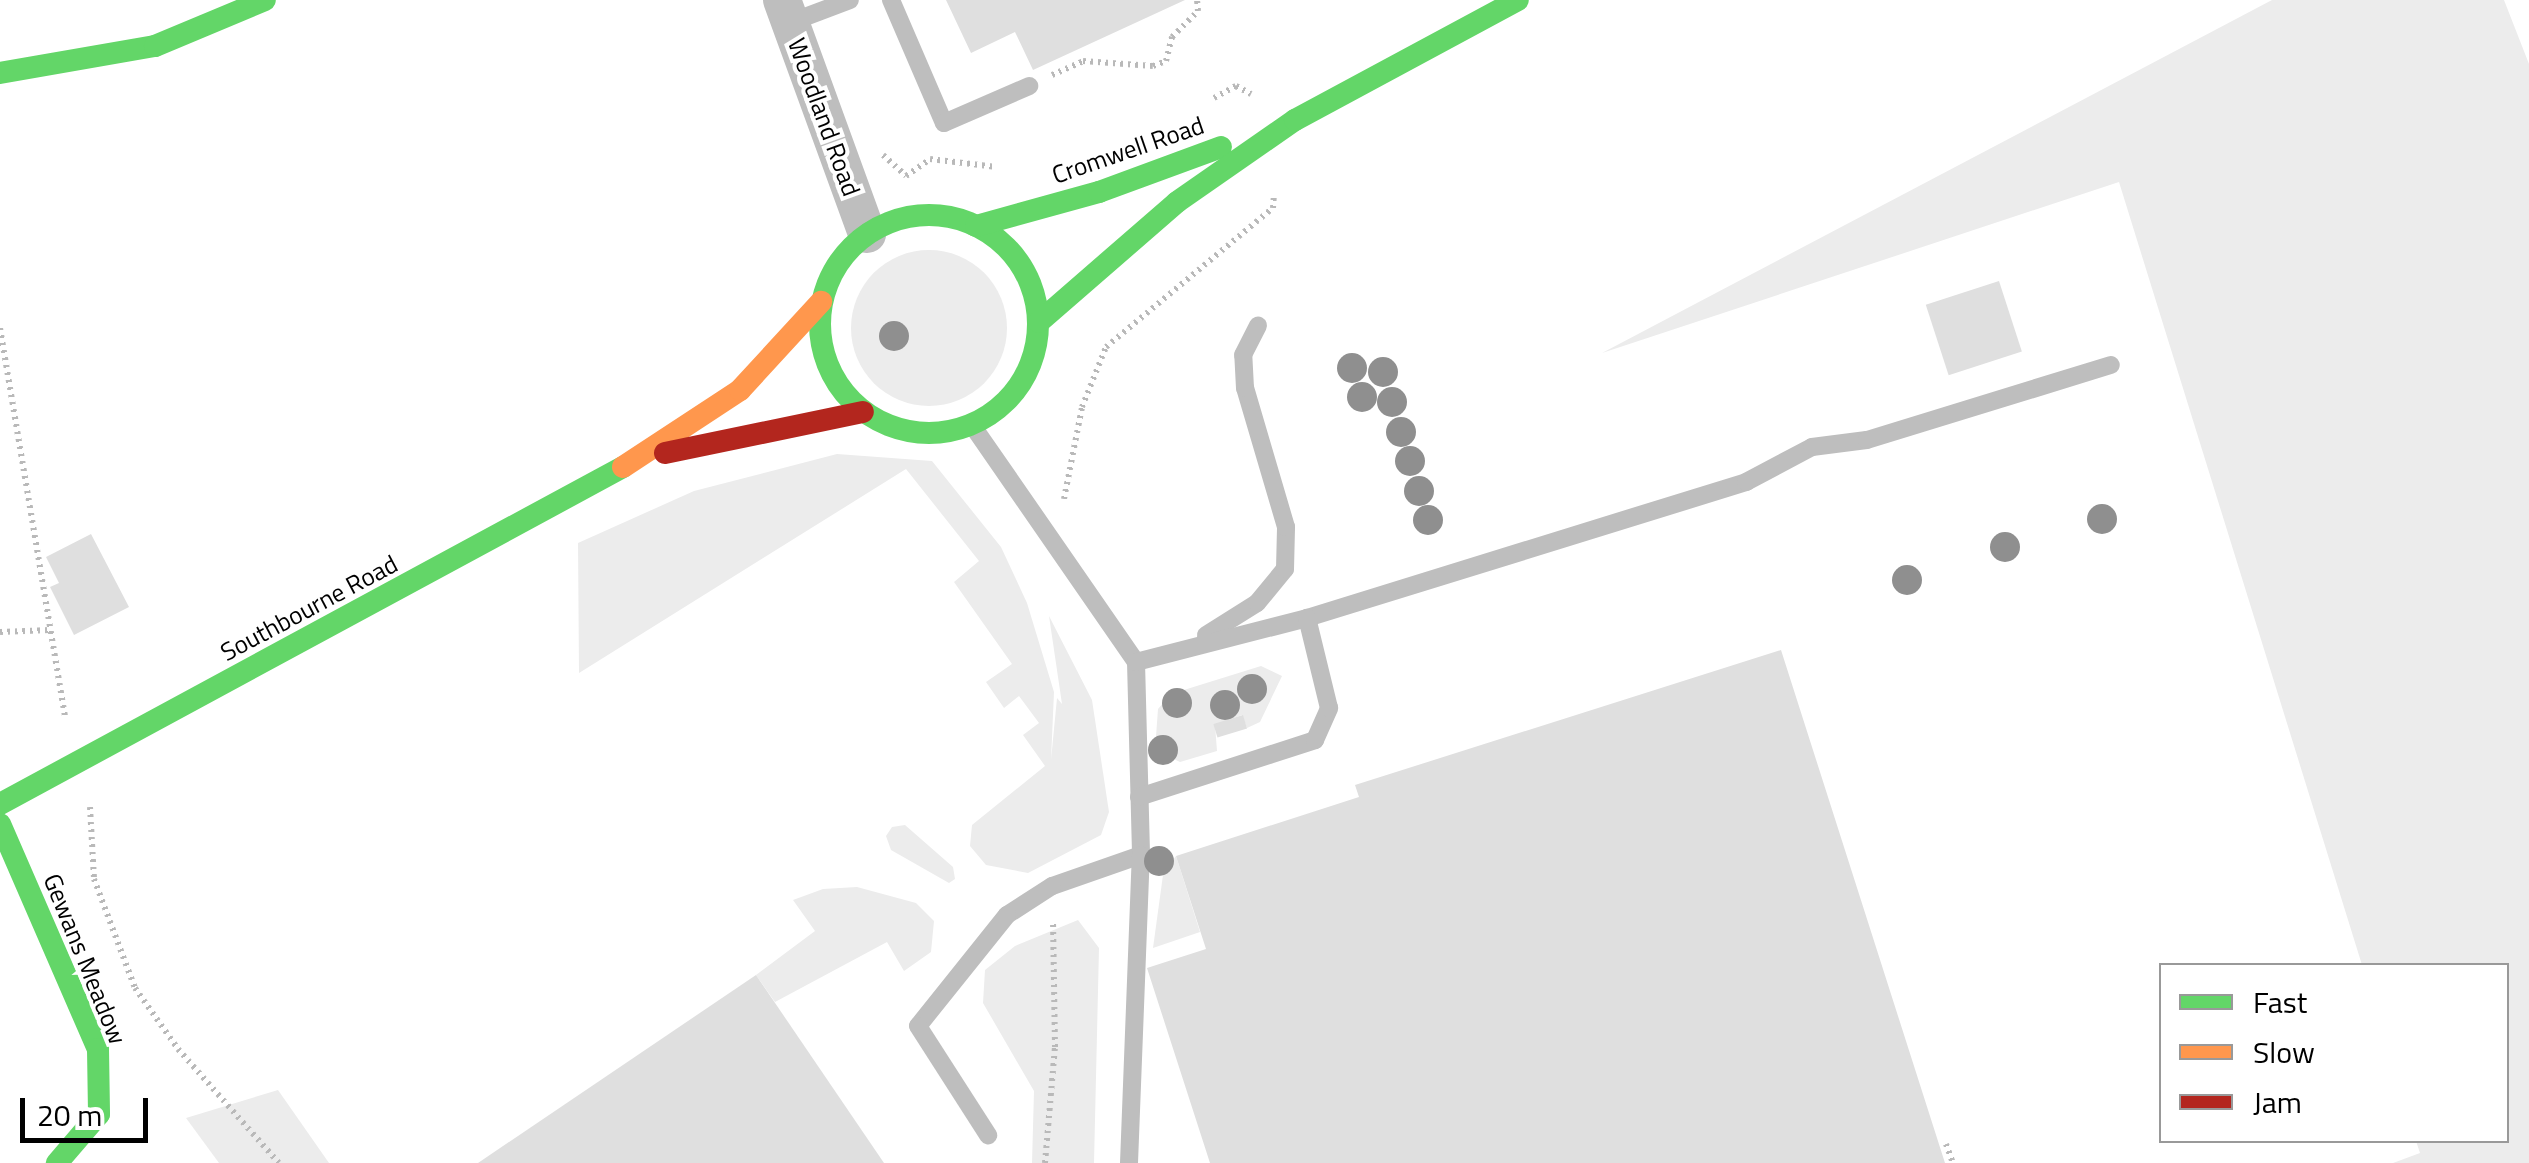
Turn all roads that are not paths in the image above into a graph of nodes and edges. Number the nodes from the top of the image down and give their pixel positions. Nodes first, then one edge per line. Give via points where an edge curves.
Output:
1 (265, 0) edge
2 (850, 0) edge
3 (891, 0) edge
4 (1518, 0) edge
5 (786, 11) edge
6 (0, 73) edge
7 (1028, 86) road end
8 (1295, 120) junction
9 (976, 226) junction
10 (867, 234) junction
11 (821, 302) junction
12 (1038, 322) junction
13 (1258, 326) dead end
14 (2111, 365) dead end
15 (864, 412) junction
16 (972, 425) junction
17 (642, 457) junction
18 (1307, 618) junction
19 (1193, 643) junction
20 (1136, 662) junction
21 (1139, 797) junction
22 (0, 804) edge
23 (0, 824) edge
24 (1140, 855) junction
25 (988, 1135) dead end
26 (57, 1163) edge
27 (1130, 1163) edge

1 - 6 main road via 155,46
2 - 5 lane
3 - 7 lane via 944,123
4 - 8 main road, Cromwell Road
5 - 10 street, Woodland Road
8 - 9 main road, Cromwell Road via 1099,192
8 - 12 main road, Cromwell Road via 1177,202
9 - 10 main road via 923,214
9 - 12 main road via 996,237 1026,272
10 - 11 main road via 834,268
11 - 15 main road via 820,342 832,376
11 - 17 main road, Southbourne Road via 740,390
12 - 16 main road via 1021,384
13 - 19 lane via 1243,355 1245,388 1286,527 1285,569 1257,603
14 - 18 lane via 1866,440 1812,446 1746,482
15 - 16 main road via 900,430 936,434
15 - 17 main road, Southbourne Road
16 - 20 lane
17 - 22 main road, Southbourne Road
18 - 19 lane
18 - 21 lane via 1328,708 1315,740
19 - 20 lane
20 - 21 lane
21 - 24 lane
23 - 26 main road, Gewans Meadow via 98,1049 99,1114
24 - 25 lane via 1052,886 1007,915 918,1026
24 - 27 lane

